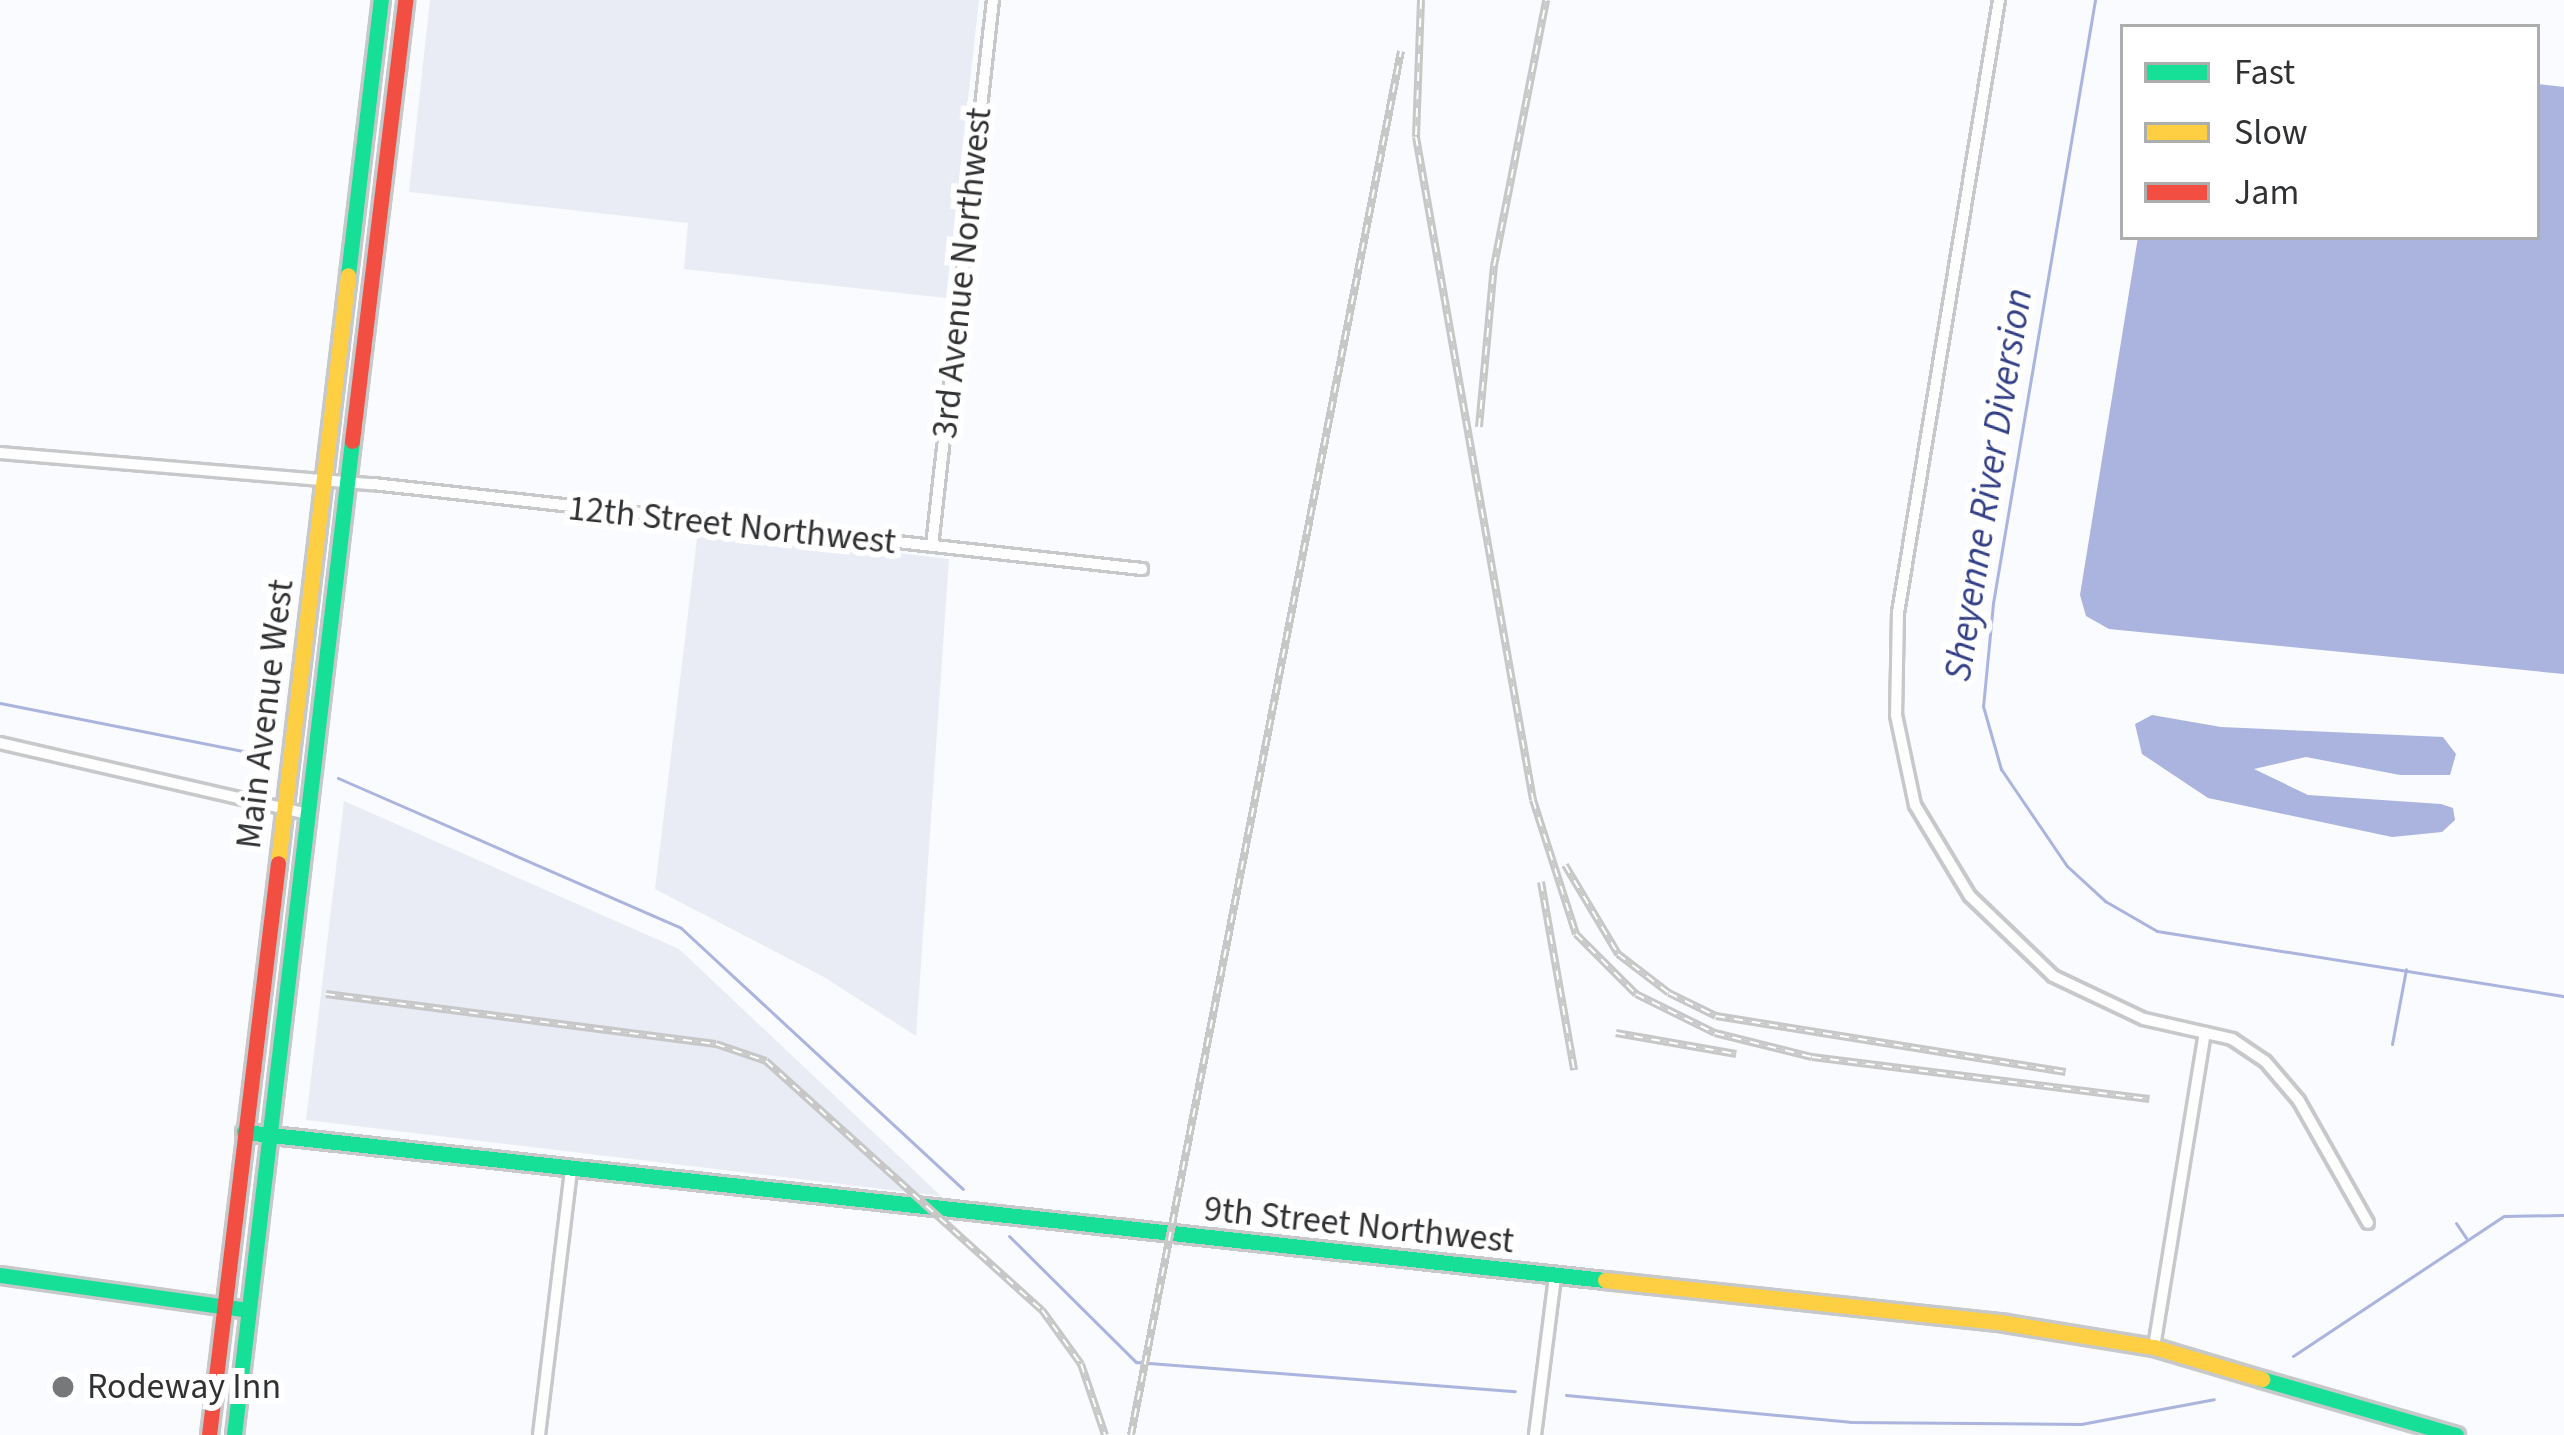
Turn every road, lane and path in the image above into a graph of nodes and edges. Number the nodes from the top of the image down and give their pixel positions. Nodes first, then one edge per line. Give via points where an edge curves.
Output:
1 (382, 0) edge
2 (405, 0) edge
3 (993, 0) edge
4 (1999, 0) edge
5 (0, 453) edge
6 (323, 482) junction
7 (346, 482) junction
8 (932, 546) junction
9 (1142, 569) dead end
10 (0, 742) edge
11 (284, 811) junction
12 (308, 814) junction
13 (2206, 1033) junction
14 (244, 1132) junction
15 (270, 1134) junction
16 (572, 1171) junction
17 (2368, 1223) dead end
18 (0, 1275) edge
19 (1555, 1276) junction
20 (222, 1305) junction
21 (248, 1310) junction
22 (2154, 1347) junction
23 (209, 1435) edge
24 (234, 1435) edge
25 (539, 1435) edge
26 (1535, 1435) edge
27 (2456, 1435) edge

1 - 6 main road, Main Avenue West
2 - 7 main road, Main Avenue West
3 - 8 street, 3rd Avenue Northwest
4 - 13 street via 1898,613 1893,666 1905,766 1938,852 2009,940 2097,1000
5 - 6 street, 12th Street Northwest
6 - 7 street, 12th Street Northwest
6 - 11 main road, Main Avenue West
7 - 8 street, 12th Street Northwest
7 - 12 main road, Main Avenue West
8 - 9 street, 12th Street Northwest
10 - 11 street
11 - 12 street
11 - 14 main road, Main Avenue West
12 - 15 main road, Main Avenue West
13 - 17 street via 2265,1061 2299,1101
13 - 22 street
14 - 15 main road, 9th Street Northwest
14 - 20 main road, Main Avenue West
15 - 16 main road, 9th Street Northwest
15 - 21 main road, Main Avenue West
16 - 19 main road, 9th Street Northwest
16 - 25 street
18 - 20 main road
19 - 22 main road, 9th Street Northwest via 2005,1323
19 - 26 street
20 - 21 main road
20 - 23 main road, Main Avenue West
21 - 24 main road, Main Avenue West
22 - 27 main road, 9th Street Northwest

